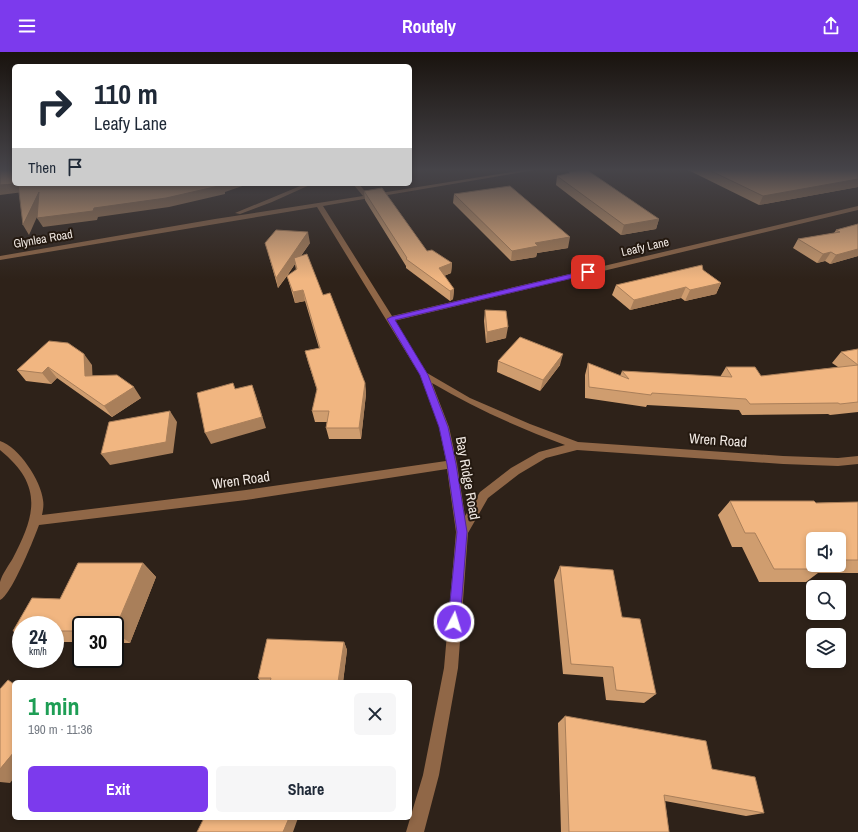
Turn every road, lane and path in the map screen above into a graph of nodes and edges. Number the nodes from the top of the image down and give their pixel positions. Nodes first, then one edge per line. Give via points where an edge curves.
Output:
1 (257, 206) edge
2 (310, 206) edge
3 (320, 206) edge
4 (858, 208) edge
5 (209, 223) junction
6 (0, 258) edge
7 (391, 319) junction
8 (424, 375) junction
9 (0, 445) edge
10 (577, 446) junction
11 (858, 460) edge
12 (452, 464) junction
13 (34, 521) junction
14 (462, 532) junction
15 (0, 594) edge
16 (415, 832) edge

1 - 5 street, Glynlea Road
2 - 5 street, Glynlea Road
3 - 7 street, Bay Ridge Road
4 - 7 street, Leafy Lane
5 - 6 street, Glynlea Road
7 - 8 street, Bay Ridge Road
8 - 10 street, Wren Road via 467,400
8 - 12 street, Bay Ridge Road via 444,427
9 - 13 street via 19,462 32,482 38,501
10 - 11 street, Wren Road via 783,460
10 - 14 street, Wren Road via 543,454 496,485 484,495
12 - 13 street, Wren Road via 246,495
12 - 14 street, Bay Ridge Road
13 - 15 street via 19,562
14 - 16 street, Bay Ridge Road via 451,668 431,775

